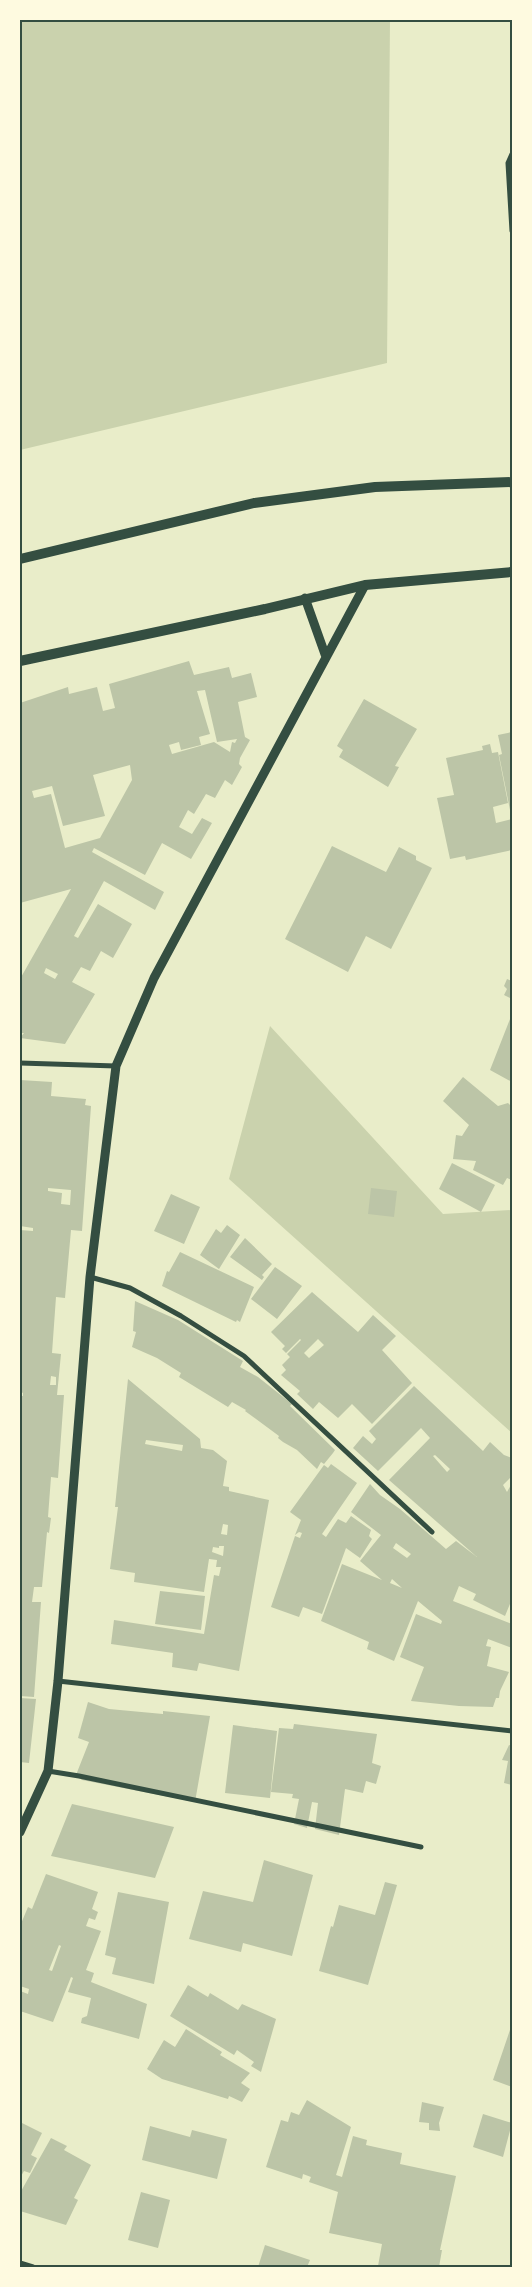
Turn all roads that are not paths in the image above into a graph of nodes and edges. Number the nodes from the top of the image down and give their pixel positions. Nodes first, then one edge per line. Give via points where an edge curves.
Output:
1 (512, 154) edge
2 (512, 231) edge
3 (512, 482) edge
4 (20, 559) edge
5 (512, 572) edge
6 (365, 585) junction
7 (305, 598) junction
8 (326, 657) junction
9 (20, 662) edge
10 (20, 1063) edge
11 (116, 1066) junction
12 (90, 1276) junction
13 (432, 1532) dead end
14 (58, 1681) junction
15 (512, 1731) edge
16 (48, 1772) junction
17 (20, 1831) edge
18 (420, 1847) dead end
19 (20, 2263) edge
20 (33, 2267) edge

1 - 2 street via 508,163
3 - 4 main road via 375,487 254,503
5 - 6 main road
6 - 7 main road
6 - 8 street
7 - 8 street
7 - 9 main road
8 - 11 street via 154,978
10 - 11 street
11 - 12 street
12 - 13 street via 130,1288 244,1356
12 - 14 street
14 - 15 street
14 - 16 street
16 - 17 street
16 - 18 street
19 - 20 street

